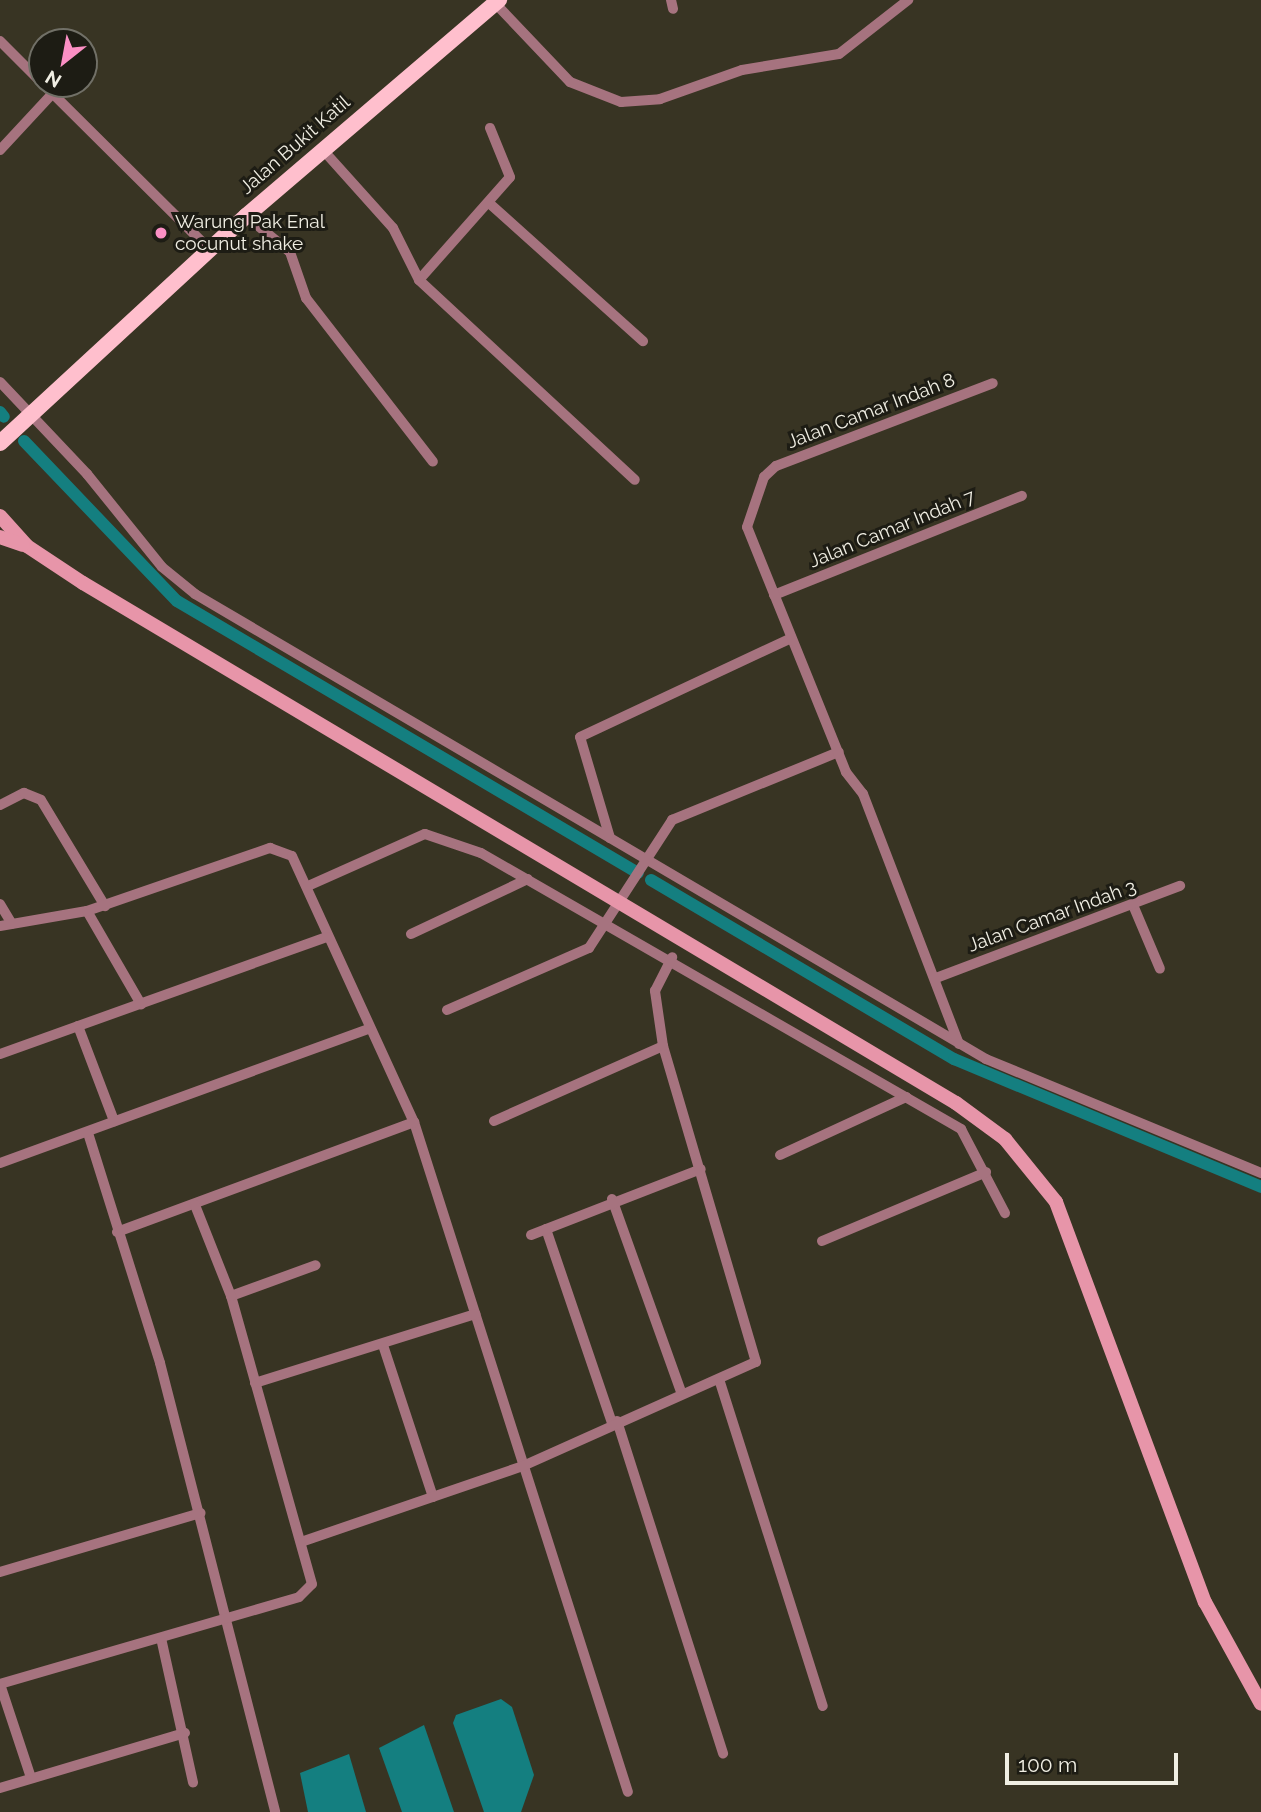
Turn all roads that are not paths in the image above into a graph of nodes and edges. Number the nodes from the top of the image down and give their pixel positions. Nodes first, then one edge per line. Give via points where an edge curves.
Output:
1 (908, 0) edge
2 (493, 2) edge
3 (0, 41) edge
4 (28, 68) edge
5 (48, 98) edge
6 (58, 98) edge
7 (490, 128) dead end
8 (0, 150) edge
9 (323, 150) junction
10 (489, 202) junction
11 (246, 216) junction
12 (209, 249) junction
13 (419, 280) junction
14 (643, 341) dead end
15 (0, 382) edge
16 (993, 383) dead end
17 (29, 415) junction
18 (0, 443) edge
19 (433, 462) dead end
20 (635, 480) dead end
21 (1022, 496) dead end
22 (0, 516) edge
23 (0, 537) edge
24 (27, 546) junction
25 (774, 594) junction
26 (792, 638) junction
27 (839, 752) junction
28 (0, 805) edge
29 (610, 838) junction
30 (647, 859) junction
31 (528, 879) junction
32 (308, 886) junction
33 (1180, 886) dead end
34 (0, 904) edge
35 (621, 904) junction
36 (1133, 905) junction
37 (105, 906) junction
38 (87, 911) junction
39 (12, 924) junction
40 (611, 924) junction
41 (0, 926) edge
42 (411, 934) dead end
43 (327, 937) junction
44 (672, 957) junction
45 (1160, 969) dead end
46 (936, 978) junction
47 (141, 1004) junction
48 (447, 1010) dead end
49 (78, 1026) junction
50 (369, 1029) junction
51 (959, 1044) junction
52 (663, 1046) junction
53 (0, 1054) edge
54 (906, 1097) junction
55 (114, 1121) junction
56 (494, 1121) dead end
57 (414, 1122) junction
58 (88, 1133) junction
59 (780, 1155) dead end
60 (0, 1163) edge
61 (701, 1169) junction
62 (986, 1172) junction
63 (1261, 1173) edge
64 (612, 1199) junction
65 (195, 1205) junction
66 (1005, 1213) dead end
67 (546, 1229) junction
68 (117, 1232) junction
69 (531, 1235) dead end
70 (822, 1241) dead end
71 (316, 1265) dead end
72 (231, 1296) junction
73 (475, 1314) junction
74 (383, 1345) junction
75 (719, 1380) junction
76 (255, 1383) junction
77 (681, 1392) junction
78 (614, 1422) junction
79 (523, 1465) junction
80 (433, 1497) junction
81 (200, 1513) junction
82 (301, 1542) junction
83 (0, 1572) edge
84 (229, 1619) junction
85 (161, 1638) junction
86 (0, 1684) edge
87 (1261, 1704) edge
88 (823, 1706) dead end
89 (185, 1733) junction
90 (723, 1753) dead end
91 (31, 1778) junction
92 (193, 1782) dead end
93 (0, 1788) edge
94 (628, 1792) dead end
95 (275, 1812) edge

1 - 2 street via 839,54 742,70 660,99 621,102 570,82
2 - 9 main road, Jalan Bukit Katil
3 - 4 street
5 - 8 street
6 - 12 street
7 - 10 street via 511,172
9 - 11 main road, Jalan Bukit Katil
9 - 13 street via 393,228
10 - 13 street
10 - 14 street
11 - 12 main road, Jalan Bukit Katil
11 - 19 street via 290,252 306,298
12 - 17 main road, Jalan Bukit Katil
13 - 20 street
15 - 17 street
16 - 25 street, Jalan Camar Indah 8 via 776,466 764,477 747,527
17 - 18 main road, Jalan Bukit Katil
17 - 29 street via 87,474 162,567 195,594
21 - 25 street, Jalan Camar Indah 7
22 - 24 main road
23 - 24 main road
24 - 35 main road
25 - 26 street
26 - 27 street
26 - 29 street via 580,737
27 - 30 street via 672,820
27 - 46 street via 863,794
28 - 37 street via 24,793 41,800
29 - 30 street
30 - 35 street
30 - 51 street
31 - 32 street via 433,833
31 - 40 street
31 - 42 street
32 - 37 street via 289,852 270,848
32 - 43 street
33 - 36 street, Jalan Camar Indah 3
34 - 39 street
35 - 40 street
35 - 87 main road via 956,1103 1005,1139 1043,1180 1066,1225 1205,1602
36 - 45 street
36 - 46 street, Jalan Camar Indah 3
37 - 38 street
38 - 39 street
38 - 47 street
39 - 41 street
40 - 44 street
40 - 48 street via 589,948
43 - 47 street
43 - 50 street
44 - 52 street via 655,991
44 - 54 street
46 - 51 street
47 - 49 street
49 - 53 street
49 - 55 street
50 - 55 street
50 - 57 street
51 - 63 street
52 - 56 street
52 - 61 street
54 - 59 street
54 - 62 street via 966,1134
55 - 58 street
57 - 65 street
57 - 73 street
58 - 60 street
58 - 68 street
61 - 64 street
61 - 75 street via 758,1356 747,1370
62 - 66 street
62 - 70 street
64 - 67 street
64 - 77 street
65 - 68 street
65 - 72 street
67 - 69 street
67 - 78 street
68 - 81 street
71 - 72 street
72 - 76 street
73 - 74 street
73 - 79 street
74 - 76 street
74 - 80 street
75 - 77 street
75 - 88 street
76 - 82 street
77 - 78 street
78 - 79 street
78 - 90 street
79 - 80 street
79 - 94 street
80 - 82 street
81 - 83 street
81 - 84 street
82 - 84 street via 312,1584 305,1594
84 - 85 street
84 - 95 street
85 - 86 street
85 - 89 street
86 - 91 street
89 - 91 street
89 - 92 street
91 - 93 street

